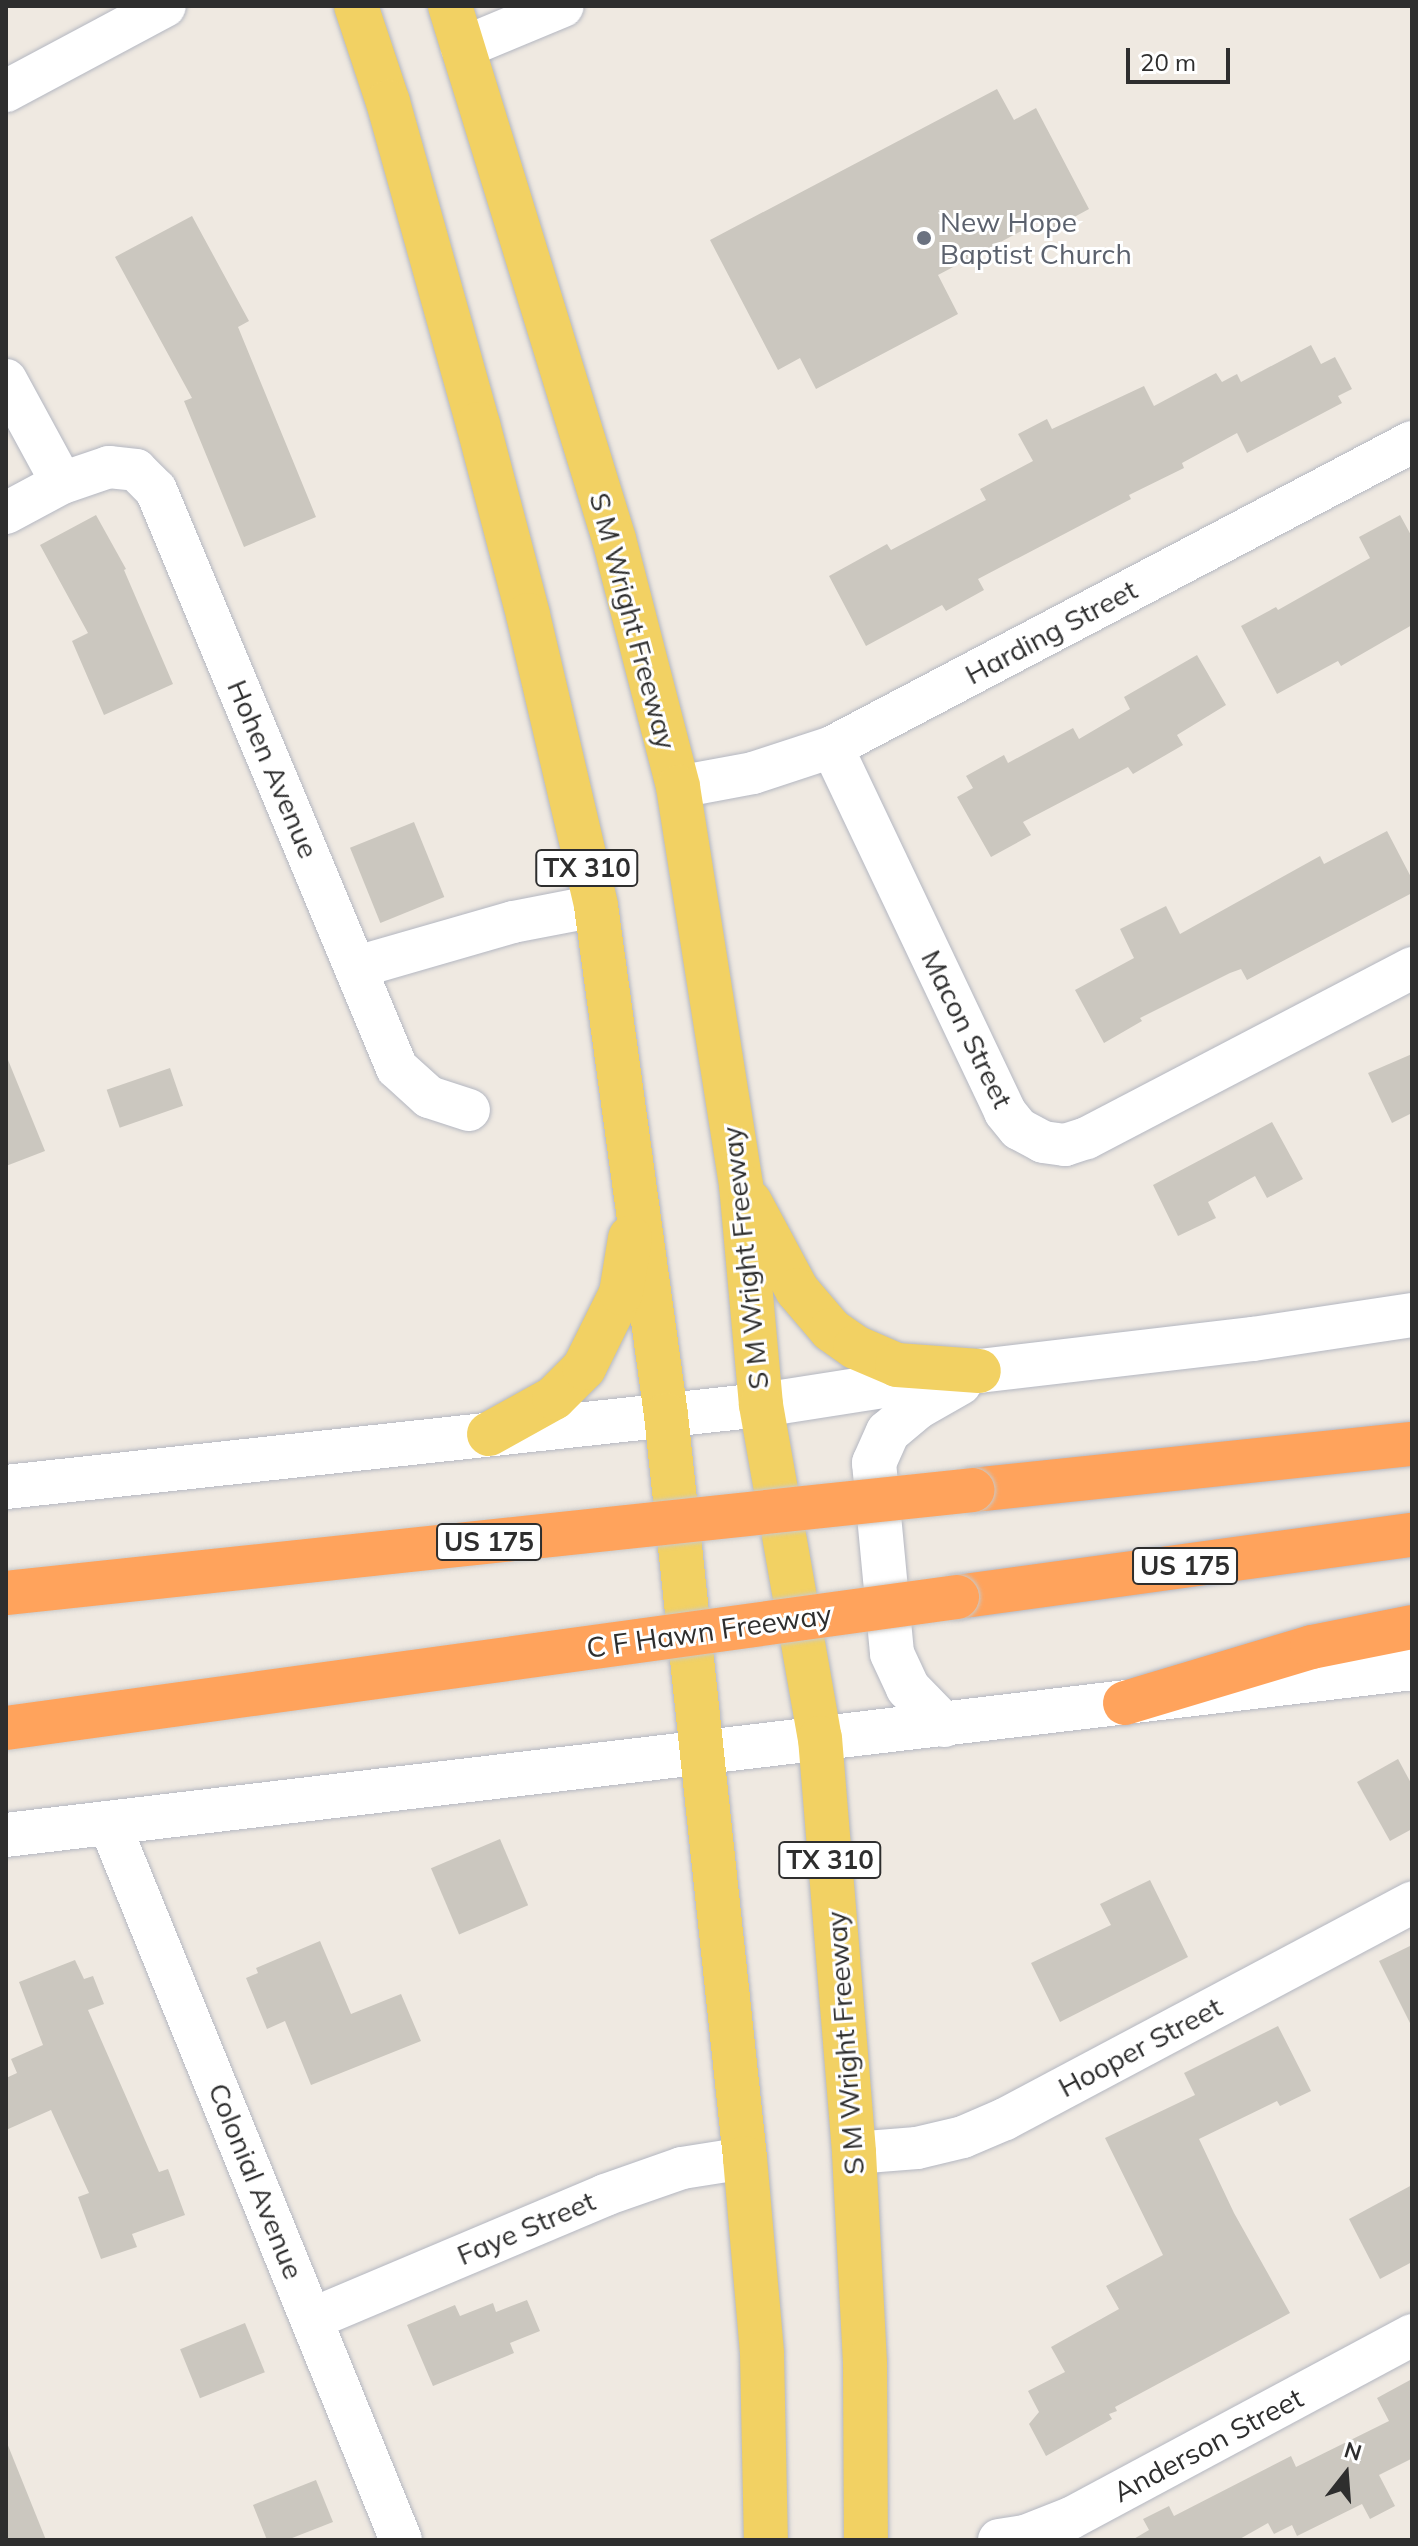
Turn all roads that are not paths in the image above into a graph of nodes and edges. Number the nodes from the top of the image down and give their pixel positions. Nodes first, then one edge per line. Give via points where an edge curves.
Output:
1 (165, 6) edge
2 (356, 6) edge
3 (450, 6) edge
4 (563, 6) edge
5 (462, 48) junction
6 (6, 91) edge
7 (6, 380) edge
8 (1412, 442) edge
9 (62, 483) junction
10 (6, 513) edge
11 (832, 747) junction
12 (678, 787) junction
13 (596, 906) junction
14 (357, 967) junction
15 (1412, 968) edge
16 (469, 1110) dead end
17 (741, 1185) junction
18 (637, 1196) junction
19 (1412, 1315) edge
20 (979, 1371) junction
21 (761, 1405) junction
22 (666, 1415) junction
23 (489, 1434) junction
24 (1412, 1444) edge
25 (6, 1487) edge
26 (1412, 1535) edge
27 (6, 1593) edge
28 (1412, 1627) edge
29 (1412, 1668) edge
30 (1125, 1703) junction
31 (944, 1725) junction
32 (6, 1728) edge
33 (820, 1738) junction
34 (699, 1754) junction
35 (109, 1823) junction
36 (6, 1835) edge
37 (1412, 1903) edge
38 (854, 2153) junction
39 (745, 2158) junction
40 (312, 2319) junction
41 (1412, 2335) edge
42 (401, 2540) edge
43 (766, 2540) edge
44 (866, 2540) edge
45 (999, 2540) edge

1 - 6 street
2 - 13 main road, TX 310 via 482,439
3 - 5 main road, S M Wright Freeway / TX 310
4 - 5 street
5 - 12 main road, S M Wright Freeway / TX 310 via 614,539
7 - 9 street
8 - 11 street, Harding Street
9 - 10 street, Hohen Avenue
9 - 14 street, Hohen Avenue via 109,467 136,470 156,490
11 - 12 street, Harding Street via 753,773
11 - 15 street, Macon Street via 1005,1112 1019,1129 1043,1142 1065,1145 1087,1138
12 - 17 main road, S M Wright Freeway / TX 310
13 - 14 street via 513,922
13 - 18 main road, TX 310
14 - 16 street, Hohen Avenue via 397,1068 429,1097
17 - 20 main road via 797,1290 831,1330 897,1365
17 - 21 main road, S M Wright Freeway / TX 310
18 - 22 main road, TX 310
18 - 23 main road via 621,1293 584,1368 554,1398
19 - 20 main road
20 - 21 main road
20 - 31 main road via 918,1407 888,1432 874,1463 892,1653 908,1688
21 - 22 main road
21 - 33 main road, S M Wright Freeway / TX 310
22 - 23 main road
22 - 34 main road, TX 310
23 - 25 main road
24 - 27 highway, US 175, bridge
26 - 32 highway, C F Hawn Freeway / US 175, bridge
28 - 30 highway via 1312,1647
29 - 30 main road
30 - 31 main road
31 - 33 main road
33 - 34 main road
33 - 38 main road, S M Wright Freeway / TX 310
34 - 35 main road
34 - 39 main road, TX 310
35 - 36 main road
35 - 40 street, Colonial Avenue
37 - 38 street, Hooper Street via 1005,2119 917,2148
38 - 44 main road, S M Wright Freeway / TX 310 via 865,2363
39 - 40 street, Faye Street via 682,2168 605,2195
39 - 43 main road, TX 310 via 762,2354
40 - 42 street, Colonial Avenue
41 - 45 street, Anderson Street via 1071,2518

